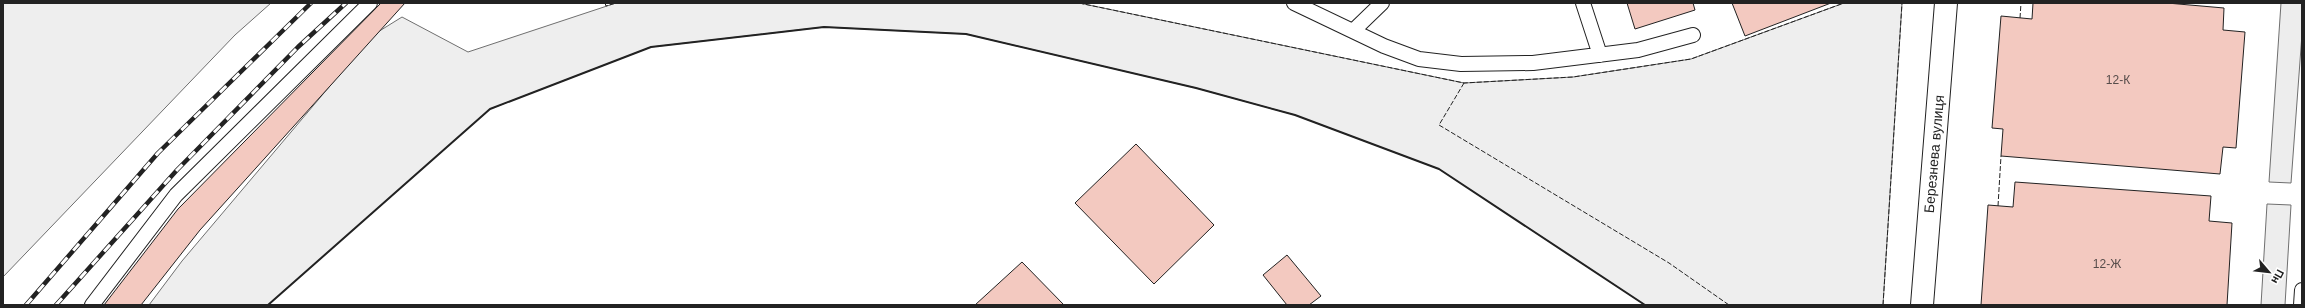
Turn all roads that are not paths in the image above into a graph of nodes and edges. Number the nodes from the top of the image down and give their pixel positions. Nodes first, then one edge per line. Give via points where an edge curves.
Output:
1 (370, 3) edge
2 (1294, 3) edge
3 (1382, 3) edge
4 (1583, 3) edge
5 (1946, 3) edge
6 (1353, 31) junction
7 (1693, 35) dead end
8 (1600, 55) junction
9 (2302, 290) edge
10 (92, 305) edge
11 (1922, 305) edge
12 (2301, 305) edge

1 - 10 lane via 176,195
2 - 6 lane
3 - 6 lane
4 - 8 lane
5 - 11 street, Березнева вулиця
6 - 8 lane via 1419,59 1461,64 1533,62
7 - 8 lane via 1638,50
9 - 12 lane

